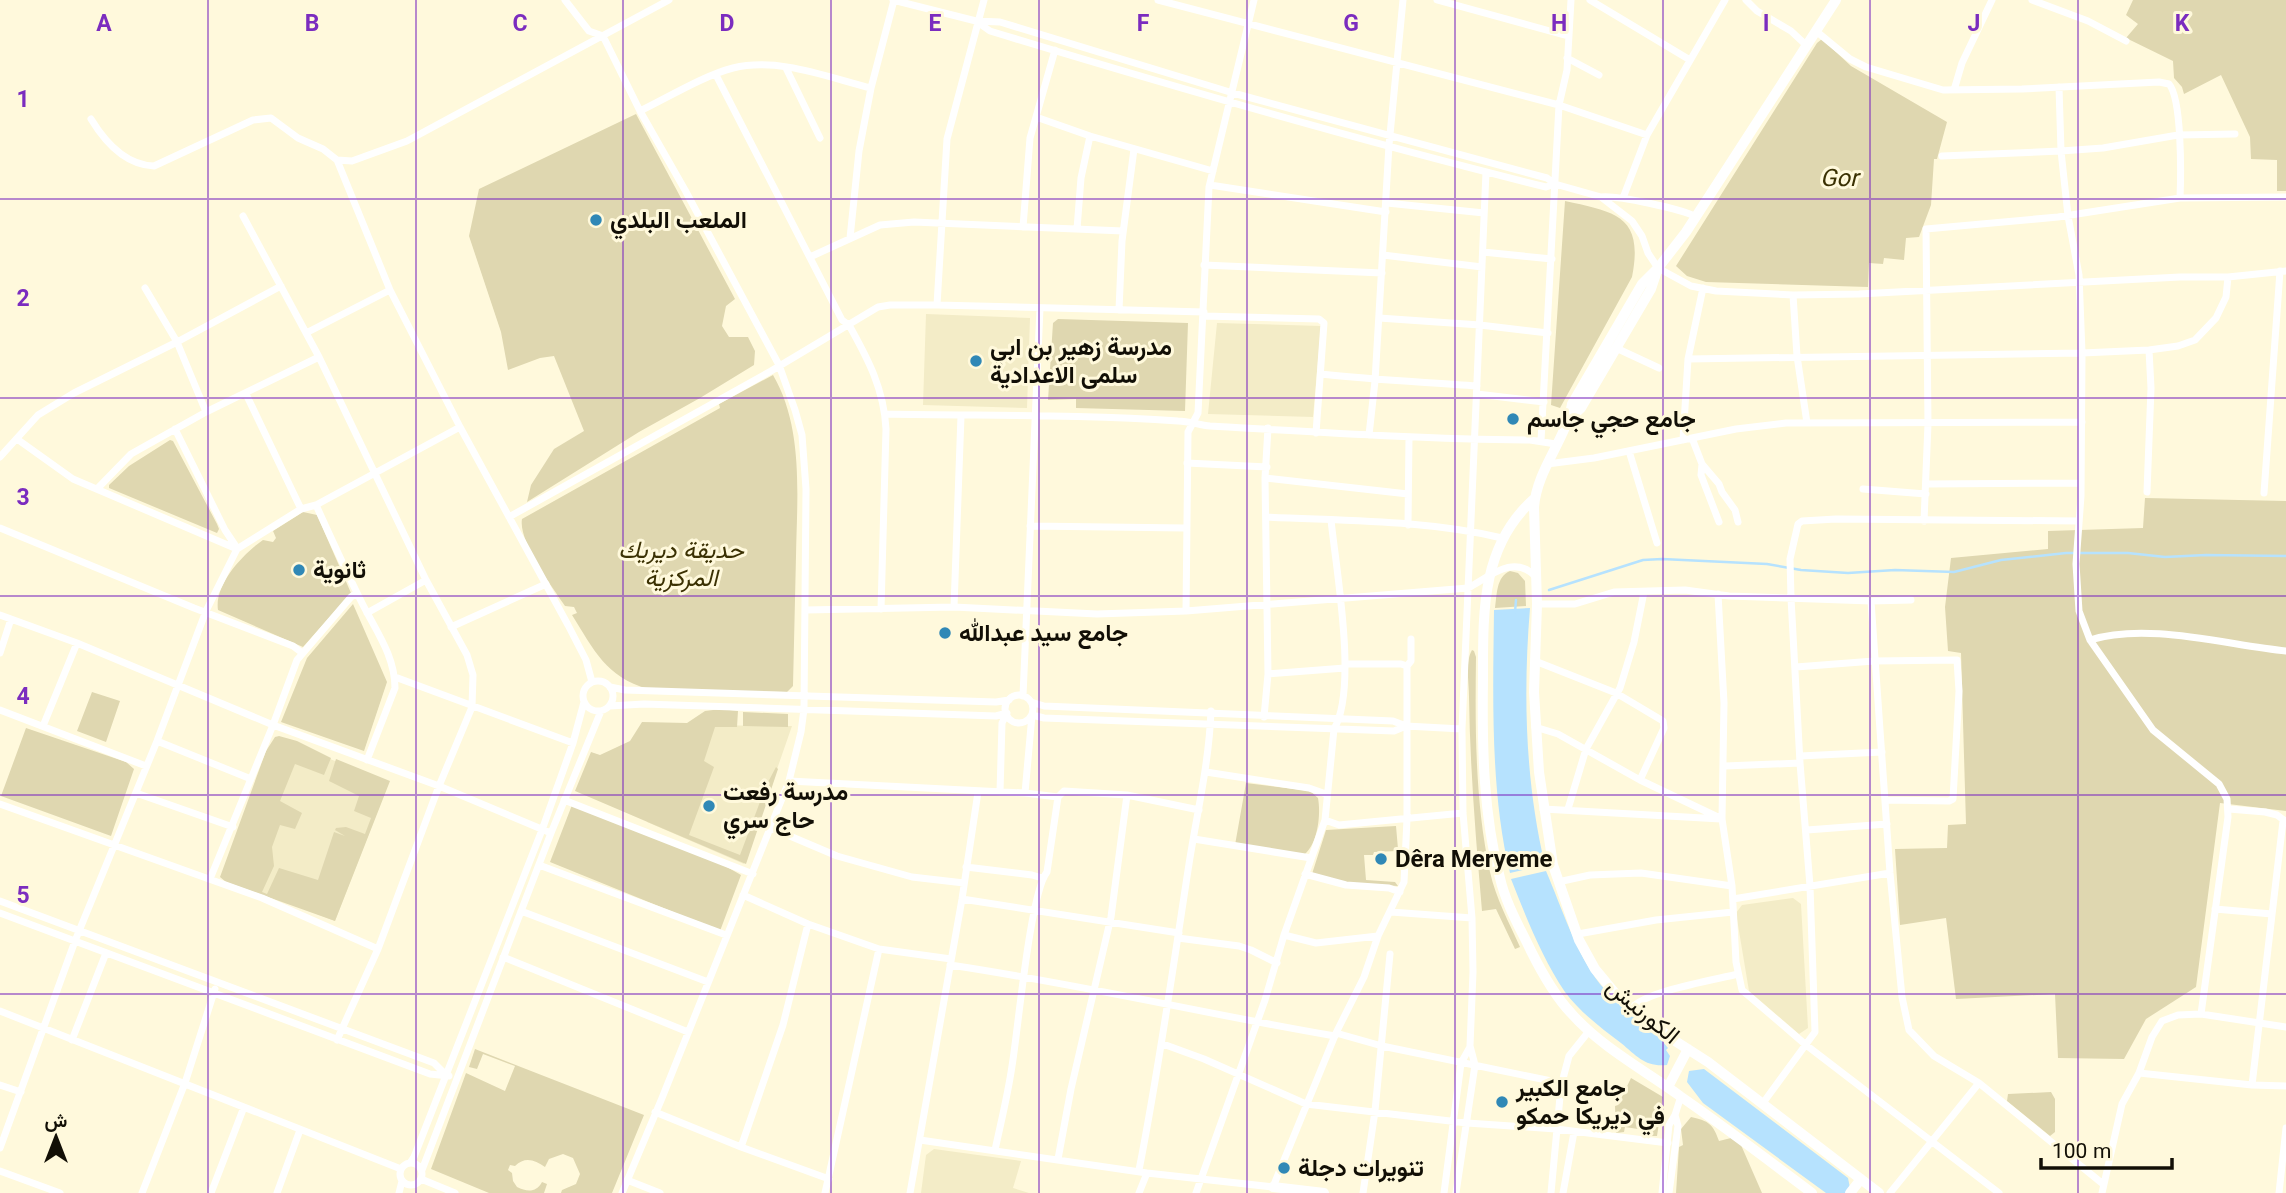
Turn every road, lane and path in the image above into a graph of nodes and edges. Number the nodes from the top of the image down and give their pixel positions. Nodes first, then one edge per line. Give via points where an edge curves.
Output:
1 (565, 0) edge
2 (669, 0) edge
3 (893, 0) edge
4 (984, 0) edge
5 (1158, 0) edge
6 (1254, 0) edge
7 (1403, 0) edge
8 (1437, 0) edge
9 (1571, 0) edge
10 (1590, 0) edge
11 (1724, 0) edge
12 (1746, 0) edge
13 (1836, 0) edge
14 (1992, 0) edge
15 (2032, 0) edge
16 (976, 21) junction
17 (1248, 24) junction
18 (1816, 32) junction
19 (603, 36) junction
20 (1568, 36) junction
21 (2126, 41) dead end
22 (1806, 45) junction
23 (1055, 50) junction
24 (1567, 58) junction
25 (1689, 60) junction
26 (1397, 63) junction
27 (786, 68) junction
28 (716, 75) junction
29 (1599, 75) dead end
30 (2059, 87) junction
31 (871, 88) junction
32 (1954, 90) junction
33 (1233, 93) junction
34 (1230, 103) junction
35 (1559, 105) junction
36 (640, 111) junction
37 (1036, 117) junction
38 (91, 119) dead end
39 (1390, 134) junction
40 (2235, 134) dead end
41 (1647, 135) junction
42 (2178, 135) junction
43 (1090, 136) junction
44 (820, 138) dead end
45 (1389, 145) junction
46 (1135, 149) junction
47 (2061, 151) junction
48 (1942, 156) dead end
49 (337, 160) junction
50 (1213, 172) junction
51 (1486, 172) junction
52 (1555, 184) junction
53 (1210, 185) junction
54 (1601, 197) junction
55 (2286, 197) edge
56 (1623, 198) junction
57 (2180, 198) junction
58 (1387, 202) junction
59 (1386, 212) junction
60 (1484, 213) junction
61 (243, 216) dead end
62 (2068, 216) junction
63 (1696, 217) junction
64 (940, 223) junction
65 (1023, 227) junction
66 (1077, 229) junction
67 (1123, 231) junction
68 (850, 238) junction
69 (1483, 252) junction
70 (1383, 255) junction
71 (810, 257) junction
72 (1552, 258) junction
73 (1203, 265) junction
74 (1482, 267) junction
75 (1658, 268) junction
76 (2283, 271) edge
77 (1382, 273) junction
78 (2228, 277) junction
79 (2078, 283) junction
80 (281, 286) junction
81 (145, 288) dead end
82 (1703, 288) junction
83 (390, 290) junction
84 (1928, 292) junction
85 (1793, 295) junction
86 (937, 304) junction
87 (1040, 308) junction
88 (1119, 310) junction
89 (1204, 314) junction
90 (1379, 318) junction
91 (849, 325) junction
92 (1480, 325) junction
93 (306, 333) junction
94 (1548, 333) junction
95 (177, 342) junction
96 (1616, 348) junction
97 (2149, 350) junction
98 (2082, 353) junction
99 (1797, 356) junction
100 (1927, 356) junction
101 (319, 357) junction
102 (1688, 359) junction
103 (779, 365) junction
104 (1659, 368) dead end
105 (1321, 374) junction
106 (1376, 381) junction
107 (1477, 390) junction
108 (246, 394) junction
109 (1544, 402) junction
110 (206, 412) junction
111 (885, 414) junction
112 (961, 416) junction
113 (1036, 417) junction
114 (1570, 418) junction
115 (2082, 422) junction
116 (1194, 423) junction
117 (1807, 423) junction
118 (1928, 424) junction
119 (460, 427) junction
120 (1268, 428) junction
121 (175, 429) junction
122 (1316, 433) junction
123 (1369, 435) junction
124 (1409, 436) junction
125 (1692, 438) junction
126 (16, 439) junction
127 (1475, 439) junction
128 (1683, 440) junction
129 (1541, 441) junction
130 (1556, 444) junction
131 (1629, 451) junction
132 (0, 457) edge
133 (1187, 463) junction
134 (1547, 464) junction
135 (1702, 464) junction
136 (1267, 467) junction
137 (374, 473) junction
138 (1265, 478) junction
139 (2081, 483) junction
140 (1926, 484) junction
141 (97, 489) junction
142 (1863, 489) dead end
143 (2147, 492) dead end
144 (1408, 494) junction
145 (1926, 494) junction
146 (2264, 494) dead end
147 (1535, 498) junction
148 (316, 505) junction
149 (301, 509) junction
150 (509, 517) junction
151 (1266, 517) junction
152 (1331, 520) junction
153 (1924, 521) junction
154 (2078, 521) junction
155 (1719, 522) dead end
156 (1738, 522) dead end
157 (1408, 525) junction
158 (1030, 526) junction
159 (0, 528) edge
160 (1185, 528) junction
161 (1471, 531) junction
162 (1502, 538) junction
163 (1657, 543) dead end
164 (237, 549) junction
165 (1490, 575) junction
166 (1536, 576) junction
167 (426, 580) junction
168 (546, 583) junction
169 (1468, 589) junction
170 (1644, 592) junction
171 (357, 593) junction
172 (1718, 594) junction
173 (1791, 598) junction
174 (1339, 599) junction
175 (1911, 600) dead end
176 (1871, 601) junction
177 (1267, 604) junction
178 (1536, 604) junction
179 (954, 607) junction
180 (881, 609) junction
181 (806, 610) junction
182 (1028, 610) junction
183 (206, 611) junction
184 (1186, 611) junction
185 (367, 613) junction
186 (0, 615) edge
187 (11, 619) junction
188 (451, 627) junction
189 (1411, 639) dead end
190 (2090, 640) junction
191 (77, 643) junction
192 (2286, 651) edge
193 (301, 652) junction
194 (0, 653) edge
195 (1535, 660) junction
196 (1874, 661) junction
197 (1345, 666) junction
198 (1407, 666) junction
199 (1796, 667) junction
200 (1268, 674) junction
201 (395, 677) junction
202 (592, 682) junction
203 (177, 687) junction
204 (610, 687) junction
205 (687, 692) junction
206 (1616, 693) junction
207 (803, 696) junction
208 (1023, 696) junction
209 (1009, 700) junction
210 (584, 702) junction
211 (1031, 702) junction
212 (610, 706) junction
213 (686, 706) junction
214 (472, 707) junction
215 (804, 709) junction
216 (0, 710) edge
217 (601, 711) junction
218 (1211, 711) junction
219 (1007, 713) junction
220 (1264, 714) junction
221 (1032, 715) junction
222 (1341, 718) junction
223 (1210, 724) junction
224 (273, 725) junction
225 (43, 726) junction
226 (1263, 726) junction
227 (1406, 726) junction
228 (1535, 727) junction
229 (1334, 729) junction
230 (1462, 729) junction
231 (157, 741) junction
232 (573, 743) junction
233 (1587, 749) junction
234 (1882, 752) junction
235 (1800, 759) junction
236 (367, 760) junction
237 (146, 766) junction
238 (1725, 766) junction
239 (1206, 772) junction
240 (251, 779) junction
241 (1640, 780) junction
242 (789, 781) junction
243 (439, 786) junction
244 (978, 792) junction
245 (1000, 792) junction
246 (136, 793) junction
247 (1025, 793) junction
248 (1326, 793) junction
249 (1127, 795) junction
250 (1058, 797) junction
251 (564, 800) junction
252 (1886, 800) junction
253 (0, 804) edge
254 (1543, 808) junction
255 (1568, 808) junction
256 (2229, 809) junction
257 (1199, 810) junction
258 (1463, 813) junction
259 (1407, 819) junction
260 (1723, 819) junction
261 (1325, 820) junction
262 (2284, 821) edge
263 (1887, 824) junction
264 (233, 827) junction
265 (771, 828) junction
266 (542, 830) junction
267 (1807, 830) junction
268 (551, 833) junction
269 (1194, 839) junction
270 (114, 847) junction
271 (1311, 858) junction
272 (539, 864) junction
273 (966, 867) junction
274 (1890, 873) junction
275 (753, 874) junction
276 (1305, 874) junction
277 (1042, 878) junction
278 (210, 879) junction
279 (1558, 882) junction
280 (964, 883) junction
281 (1732, 886) junction
282 (1810, 886) junction
283 (1400, 892) junction
284 (743, 895) junction
285 (1732, 899) junction
286 (962, 900) junction
287 (0, 901) edge
288 (1035, 909) junction
289 (2215, 909) junction
290 (521, 911) junction
291 (1391, 912) junction
292 (1733, 912) junction
293 (0, 913) edge
294 (2272, 914) junction
295 (1472, 918) junction
296 (1110, 922) junction
297 (808, 924) junction
298 (79, 931) junction
299 (1578, 934) junction
300 (726, 935) junction
301 (1179, 935) junction
302 (1284, 935) junction
303 (1378, 936) junction
304 (75, 941) junction
305 (378, 949) junction
306 (879, 949) junction
307 (106, 953) junction
308 (1390, 954) dead end
309 (503, 957) junction
310 (951, 962) junction
311 (1277, 963) junction
312 (1738, 974) junction
313 (1025, 976) junction
314 (218, 982) junction
315 (708, 982) junction
316 (1093, 989) junction
317 (214, 993) junction
318 (1168, 1006) junction
319 (1632, 1008) junction
320 (0, 1011) edge
321 (2201, 1014) junction
322 (475, 1016) junction
323 (1257, 1023) junction
324 (2258, 1023) junction
325 (2286, 1027) edge
326 (342, 1028) junction
327 (44, 1029) junction
328 (1589, 1031) junction
329 (688, 1032) junction
330 (1336, 1034) junction
331 (72, 1040) junction
332 (337, 1040) junction
333 (1163, 1044) junction
334 (1806, 1045) junction
335 (1382, 1046) junction
336 (1470, 1046) junction
337 (1686, 1053) junction
338 (409, 1054) junction
339 (1461, 1063) junction
340 (404, 1065) junction
341 (1475, 1065) junction
342 (2139, 1073) junction
343 (447, 1075) junction
344 (1239, 1075) junction
345 (456, 1079) junction
346 (185, 1083) junction
347 (1561, 1083) junction
348 (1979, 1083) junction
349 (1669, 1084) junction
350 (0, 1085) edge
351 (2252, 1085) junction
352 (2286, 1086) edge
353 (21, 1092) junction
354 (1681, 1096) junction
355 (1763, 1103) junction
356 (1306, 1104) junction
357 (244, 1107) junction
358 (1375, 1111) junction
359 (655, 1112) junction
360 (1675, 1115) junction
361 (1454, 1122) junction
362 (1467, 1123) junction
363 (2286, 1128) edge
364 (1556, 1129) junction
365 (300, 1130) junction
366 (1574, 1132) junction
367 (920, 1140) junction
368 (1932, 1140) junction
369 (1668, 1143) junction
370 (741, 1147) junction
371 (0, 1148) edge
372 (995, 1150) junction
373 (1058, 1159) junction
374 (410, 1163) junction
375 (401, 1169) junction
376 (422, 1170) junction
377 (0, 1171) edge
378 (1143, 1172) junction
379 (1202, 1178) junction
380 (829, 1179) junction
381 (627, 1180) junction
382 (402, 1181) junction
383 (418, 1182) junction
384 (2103, 1184) junction
385 (1856, 1185) edge
386 (1271, 1191) edge
387 (61, 1193) edge
388 (142, 1193) edge
389 (211, 1193) edge
390 (277, 1193) edge
391 (400, 1193) edge
392 (411, 1193) edge
393 (455, 1193) edge
394 (622, 1193) edge
395 (660, 1193) edge
396 (825, 1193) edge
397 (910, 1193) edge
398 (1139, 1193) edge
399 (1196, 1193) edge
400 (1324, 1193) edge
401 (1363, 1193) edge
402 (1444, 1193) edge
403 (1455, 1193) edge
404 (1551, 1193) edge
405 (1563, 1193) edge
406 (1662, 1193) edge
407 (1669, 1193) edge
408 (1812, 1193) edge
409 (1880, 1193) edge
410 (1890, 1193) edge
411 (1998, 1193) edge
412 (2102, 1193) edge
413 (2279, 1193) edge

1 - 19 street via 589,31
2 - 19 street
3 - 16 street
3 - 31 street
4 - 16 street
5 - 17 street
6 - 17 street
7 - 26 street
8 - 20 street
9 - 20 street
10 - 25 street
11 - 25 street
12 - 22 street
13 - 18 main road
14 - 32 street
15 - 21 street
16 - 23 street via 990,31
16 - 33 street via 1000,22
16 - 64 street via 947,139
17 - 26 street
17 - 33 street
18 - 22 main road
18 - 32 street via 1866,67
19 - 36 street
19 - 49 street via 407,141 352,161
20 - 24 street
22 - 63 main road
23 - 34 street
23 - 37 street
24 - 29 street
24 - 35 street
25 - 41 street
26 - 35 street
26 - 39 street
27 - 28 street via 744,66
27 - 31 street
27 - 44 street
28 - 36 street
28 - 71 street
30 - 32 street
30 - 42 street via 2169,84 2174,92
30 - 47 street
31 - 68 street
33 - 34 street
33 - 39 street
34 - 45 street
34 - 50 street
35 - 41 street
35 - 52 street
36 - 103 street
37 - 43 street
37 - 65 street via 1027,161
38 - 49 street via 115,150 143,166 154,166 263,117 278,121
39 - 45 street
39 - 52 street
40 - 42 street
41 - 56 street
42 - 47 street
42 - 57 street
43 - 46 street
43 - 66 street
45 - 51 street
45 - 58 street
46 - 50 street
46 - 67 street
47 - 48 street
47 - 62 street
49 - 83 street
50 - 53 street
51 - 52 street via 1546,187
51 - 60 street
52 - 54 street
52 - 72 street
53 - 59 street
53 - 73 street
54 - 56 street
54 - 75 street via 1632,221
55 - 57 street
56 - 63 street via 1684,210
57 - 62 street
58 - 59 street
58 - 60 street
59 - 70 street
60 - 69 street
61 - 80 street
62 - 79 street
62 - 84 street via 1926,229
63 - 75 main road
64 - 65 street
64 - 68 street via 880,225
64 - 86 street
65 - 66 street
66 - 67 street
67 - 88 street
68 - 71 street
69 - 72 street
69 - 74 street
70 - 74 street
70 - 77 street
71 - 91 street via 842,320
72 - 94 street
73 - 77 street
73 - 89 street
74 - 92 street
75 - 82 street via 1676,280
75 - 96 main road via 1651,289
75 - 114 main road via 1642,284 1572,404
76 - 78 street
76 - 146 street
77 - 90 street
78 - 79 street
78 - 97 street via 2222,309 2202,334 2184,345
79 - 84 street
79 - 98 street
80 - 93 street
80 - 95 street
81 - 95 street
82 - 85 street
82 - 102 street
83 - 93 street
83 - 119 street
84 - 85 street
84 - 100 street
85 - 99 street
86 - 87 street
86 - 91 street via 878,307
87 - 88 street
87 - 113 street
88 - 89 street
89 - 105 street via 1320,319 1324,323
89 - 116 street
90 - 92 street
90 - 106 street
91 - 103 street
91 - 111 street via 878,381
92 - 94 street
92 - 107 street
93 - 101 street
94 - 109 street
95 - 110 street
95 - 126 street via 74,393 38,415
96 - 104 street
96 - 114 main road via 1581,408
97 - 98 street
97 - 143 street
98 - 100 street
98 - 115 street
99 - 100 street
99 - 102 street
99 - 117 street
100 - 118 street
101 - 108 street
101 - 137 street
102 - 128 street
103 - 150 street
103 - 181 street via 802,435
105 - 106 street
105 - 122 street
106 - 107 street via 1419,381
106 - 123 street
107 - 109 street
107 - 127 street
108 - 110 street
108 - 149 street
109 - 129 street
110 - 121 street
111 - 112 street
111 - 180 street
112 - 113 street
112 - 179 street
113 - 116 street
113 - 158 street
114 - 130 main road
115 - 118 street
115 - 139 street
116 - 120 street
116 - 133 street via 1188,432
117 - 118 street
117 - 125 street
118 - 140 street
119 - 137 street
119 - 150 street
120 - 122 street
120 - 136 street
121 - 141 street via 131,454
121 - 164 street
122 - 123 street
123 - 124 street
124 - 127 street
124 - 144 street
125 - 128 street
125 - 135 street
126 - 132 street
126 - 141 street via 66,474
127 - 129 street
127 - 161 street
128 - 131 street
129 - 130 street
130 - 134 main road
131 - 134 street
131 - 163 street
133 - 136 street
133 - 160 street
134 - 147 main road
135 - 155 street via 1701,475
135 - 156 street via 1719,484
136 - 138 street
137 - 148 street
137 - 167 street
138 - 144 street
138 - 151 street
139 - 140 street
139 - 154 street
140 - 145 street
141 - 164 street
142 - 145 street
144 - 157 street
145 - 153 street
147 - 162 main road
147 - 166 main road, الكورنيش
148 - 149 street
148 - 171 street
149 - 164 street
150 - 168 street
151 - 152 street
151 - 177 street
152 - 157 street
152 - 174 street
153 - 154 street
153 - 173 street via 1802,521 1795,529 1790,559
154 - 190 street via 2078,611
157 - 161 street
158 - 160 street
158 - 182 street
159 - 183 street
160 - 184 street
161 - 162 street
161 - 169 street
162 - 165 main road
164 - 183 street
165 - 166 street via 1514,566
165 - 169 street
165 - 328 main road via 1483,721 1488,814 1500,879 1542,971 1560,1000
166 - 178 main road, الكورنيش
167 - 185 street
167 - 188 street
168 - 188 street
168 - 202 street via 586,660
169 - 174 street
169 - 230 street
170 - 172 street
170 - 178 street via 1614,592 1575,604
170 - 206 street via 1634,642
171 - 185 street
171 - 193 street
172 - 173 street
172 - 238 street
173 - 176 street
173 - 199 street
174 - 177 street
174 - 197 street
175 - 176 street
176 - 196 street
177 - 184 street
177 - 200 street
178 - 195 main road, الكورنيش
179 - 180 street
179 - 182 street
180 - 181 street
181 - 207 street
182 - 184 street via 1097,614
182 - 208 street
183 - 193 street
183 - 203 street
185 - 201 street via 378,629
186 - 187 street
187 - 191 street
187 - 194 street
188 - 214 street via 470,663
189 - 198 street
190 - 192 street via 2106,635 2148,635
190 - 256 street via 2153,730 2219,784
191 - 203 street
191 - 225 street
193 - 224 street
195 - 206 street
195 - 228 main road, الكورنيش
196 - 199 street
196 - 234 street
196 - 252 street via 1957,660 1953,799
197 - 198 street
197 - 200 street
197 - 222 street
198 - 227 street
199 - 235 street
200 - 220 street
201 - 214 street
201 - 236 street via 395,688
202 - 204 street
202 - 210 street via 585,688
203 - 224 street
203 - 231 street
204 - 205 street
204 - 212 street
205 - 207 street
205 - 213 street
206 - 233 street
206 - 241 street via 1664,724
207 - 209 street
207 - 215 street
208 - 209 street
208 - 211 street
209 - 219 street
210 - 217 street
210 - 232 street
211 - 218 street
211 - 221 street
212 - 213 street
212 - 217 street
213 - 215 street
214 - 232 street
214 - 243 street
215 - 219 street
215 - 242 street
216 - 225 street
217 - 251 street
218 - 220 street
218 - 223 street
219 - 221 street via 1021,722
219 - 245 street via 1002,723
220 - 222 street
220 - 226 street
221 - 223 street
221 - 247 street
222 - 227 street
222 - 229 street
223 - 226 street
223 - 239 street
224 - 236 street
224 - 240 street
225 - 237 street
226 - 229 street
227 - 229 street via 1394,731
227 - 230 street
227 - 259 street
228 - 233 street
228 - 254 main road, الكورنيش
229 - 248 street
230 - 258 street
231 - 237 street
231 - 240 street
232 - 266 street
233 - 241 street
233 - 255 street
234 - 235 street
234 - 252 street
235 - 238 street
235 - 267 street
236 - 243 street
237 - 246 street
238 - 260 street
239 - 248 street
239 - 257 street
240 - 264 street
241 - 260 street
242 - 244 street
242 - 265 street
243 - 266 street
243 - 305 street
244 - 245 street
244 - 273 street
245 - 247 street
246 - 264 street
246 - 270 street
247 - 250 street
248 - 261 street
249 - 250 street via 1064,791
249 - 257 street
249 - 296 street
250 - 277 street via 1047,872
251 - 268 street
251 - 275 street
252 - 263 street
253 - 270 street
254 - 255 street
254 - 279 main road, الكورنيش
255 - 260 street
256 - 262 street via 2265,812
256 - 289 street
257 - 269 street
258 - 259 street
258 - 295 street
259 - 261 street via 1339,825
259 - 283 street
260 - 281 street
261 - 271 street
262 - 294 street
263 - 267 street
263 - 274 street
264 - 278 street
265 - 275 street
265 - 280 street via 837,856 912,877
266 - 268 street
266 - 322 street
267 - 282 street
268 - 272 street
269 - 271 street
269 - 301 street
270 - 278 street
270 - 298 street
271 - 276 street
272 - 290 street
272 - 300 street
273 - 277 street
273 - 280 street
274 - 282 street
274 - 348 street via 1909,1030 1934,1056
275 - 284 street
276 - 283 street
276 - 302 street
277 - 288 street
278 - 305 street
279 - 281 street via 1590,875 1641,873
279 - 299 main road, الكورنيش
280 - 286 street
281 - 285 street
282 - 285 street
282 - 334 street via 1815,1032
283 - 291 street
284 - 297 street
284 - 300 street
285 - 292 street
286 - 288 street
286 - 310 street
287 - 298 street
288 - 296 street
288 - 313 street
289 - 294 street
289 - 321 street
290 - 309 street
290 - 315 street
291 - 295 street
291 - 303 street
292 - 299 street
292 - 312 street
293 - 304 street
294 - 324 street
295 - 336 street
296 - 301 street
296 - 316 street
297 - 306 street
297 - 370 street via 783,1025
298 - 304 street
298 - 314 street
299 - 319 main road, الكورنيش via 1595,969
300 - 315 street
301 - 311 street via 1238,946
301 - 318 street
302 - 303 street via 1316,943
302 - 311 street
303 - 330 street
304 - 307 street
304 - 327 street
305 - 326 street
306 - 310 street
306 - 380 street
307 - 317 street
307 - 331 street
308 - 335 street
309 - 322 street
309 - 329 street
310 - 313 street
310 - 367 street
311 - 323 street
312 - 319 street via 1638,1000
312 - 334 street via 1746,995
313 - 316 street
313 - 372 street
314 - 317 street
314 - 326 street
315 - 329 street
316 - 318 street
316 - 373 street
317 - 332 street
317 - 346 street
318 - 323 street
318 - 333 street
319 - 337 main road, الكورنيش
320 - 327 street
321 - 324 street
321 - 342 street via 2162,1021
322 - 343 street
322 - 345 street
323 - 330 street
323 - 344 street
324 - 325 street
324 - 351 street
326 - 332 street
326 - 338 street
327 - 331 street
327 - 353 street
328 - 347 street via 1569,1056
328 - 349 main road
329 - 359 street
330 - 335 street
330 - 356 street
331 - 346 street
332 - 340 street
333 - 344 street
333 - 378 street
334 - 355 street
334 - 368 street
335 - 339 street
335 - 358 street
336 - 339 street
336 - 341 street
337 - 349 main road
337 - 355 main road, الكورنيش
338 - 340 street
338 - 343 street via 434,1063
339 - 341 street
339 - 361 street
340 - 343 street
341 - 347 street
341 - 362 street
342 - 351 street
342 - 384 street via 2122,1104
343 - 345 street
343 - 374 street
344 - 356 street
344 - 379 street
345 - 376 street
346 - 357 street
346 - 388 street
347 - 364 street
348 - 368 street
348 - 384 street
349 - 354 main road
350 - 353 street
351 - 352 street
353 - 371 street
354 - 360 street
354 - 408 main road
355 - 385 main road, الكورنيش
356 - 358 street
356 - 386 street
357 - 365 street
357 - 389 street
358 - 361 street
358 - 401 street
359 - 370 street
359 - 381 street
360 - 369 street
360 - 407 street via 1678,1126
361 - 362 street
361 - 402 street
362 - 364 street
362 - 403 street
363 - 413 street
364 - 366 street
364 - 404 street
365 - 375 street
365 - 390 street
366 - 369 street
366 - 405 street
367 - 372 street
367 - 397 street
368 - 410 street
368 - 411 street
369 - 406 street
370 - 380 street
372 - 373 street
373 - 378 street
374 - 375 street
374 - 376 street
375 - 382 street
376 - 383 street
377 - 387 street
378 - 379 street
378 - 398 street
379 - 386 street
379 - 399 street
380 - 396 street
381 - 394 street
381 - 395 street
382 - 383 street via 406,1185
382 - 391 street
383 - 392 street
383 - 393 street
384 - 412 street
385 - 409 main road, الكورنيش
386 - 400 main road

